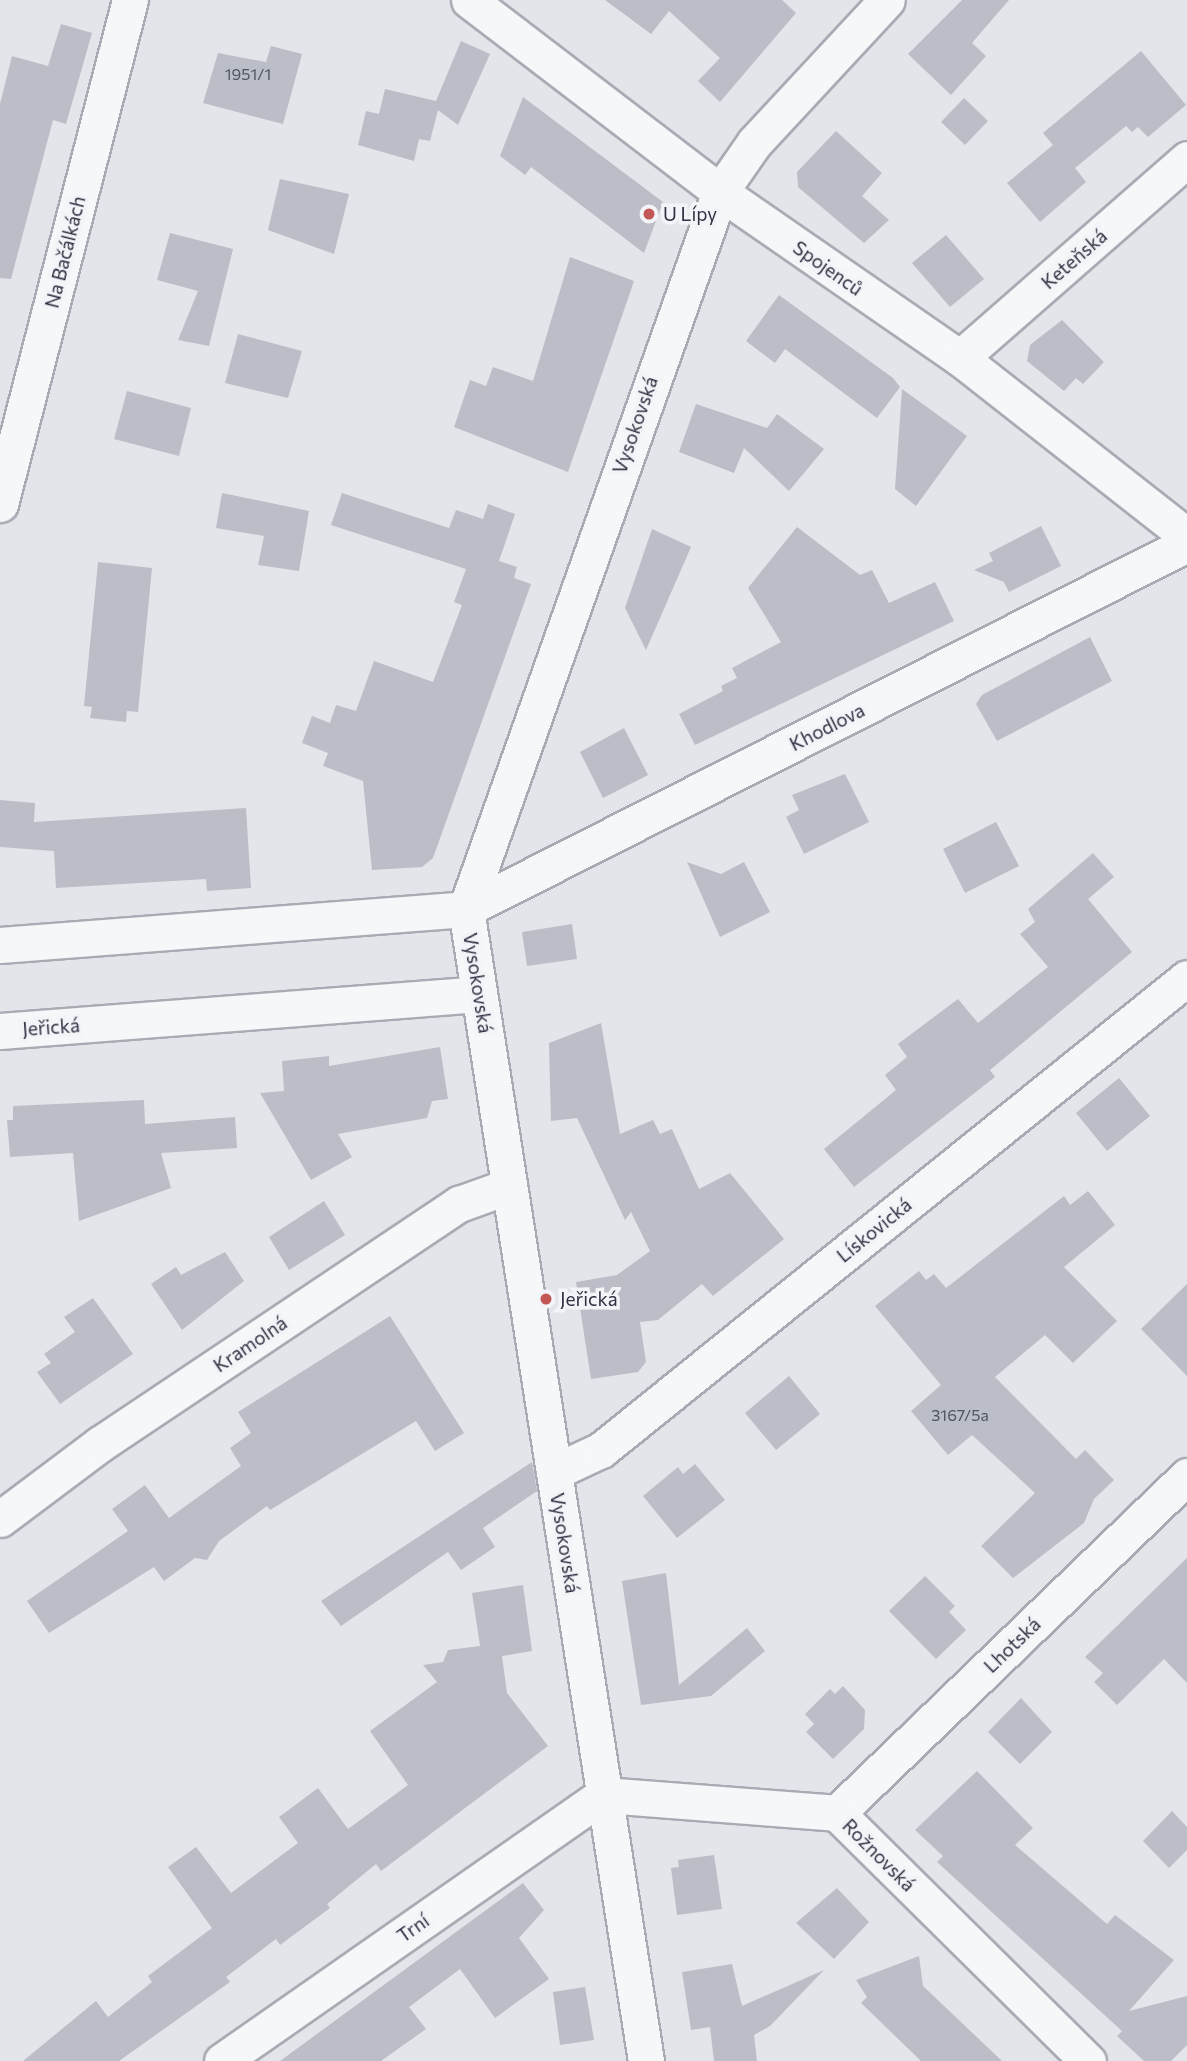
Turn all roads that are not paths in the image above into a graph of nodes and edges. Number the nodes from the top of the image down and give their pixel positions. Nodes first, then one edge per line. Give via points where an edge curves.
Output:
1 (130, 0) edge
2 (469, 0) edge
3 (887, 0) edge
4 (1187, 159) edge
5 (720, 192) junction
6 (960, 358) junction
7 (0, 504) edge
8 (1187, 536) edge
9 (1187, 544) edge
10 (466, 909) junction
11 (0, 945) edge
12 (1187, 978) edge
13 (479, 994) junction
14 (0, 1031) edge
15 (509, 1186) junction
16 (554, 1472) junction
17 (1187, 1476) edge
18 (0, 1519) edge
19 (604, 1795) junction
20 (837, 1813) junction
21 (222, 2061) edge
22 (646, 2061) edge
23 (1088, 2061) edge

1 - 7 street, Na Bačálkách
2 - 5 street, Spojenců
3 - 5 street, Vysokovská via 754,143
4 - 6 street, Keteňská
5 - 6 street, Spojenců
5 - 10 street, Vysokovská
6 - 8 street, Spojenců
9 - 10 street, Khodlova
10 - 11 street
10 - 13 street, Vysokovská
12 - 16 street, Lískovická via 601,1450
13 - 14 street, Jeřická
13 - 15 street, Vysokovská
15 - 16 street, Vysokovská
15 - 18 street, Kramolná via 459,1204 100,1444
16 - 19 street, Vysokovská
17 - 20 street, Lhotská
19 - 20 street, Rožnovská
19 - 21 street, Trní
19 - 22 street, Vysokovská
20 - 23 street, Rožnovská

